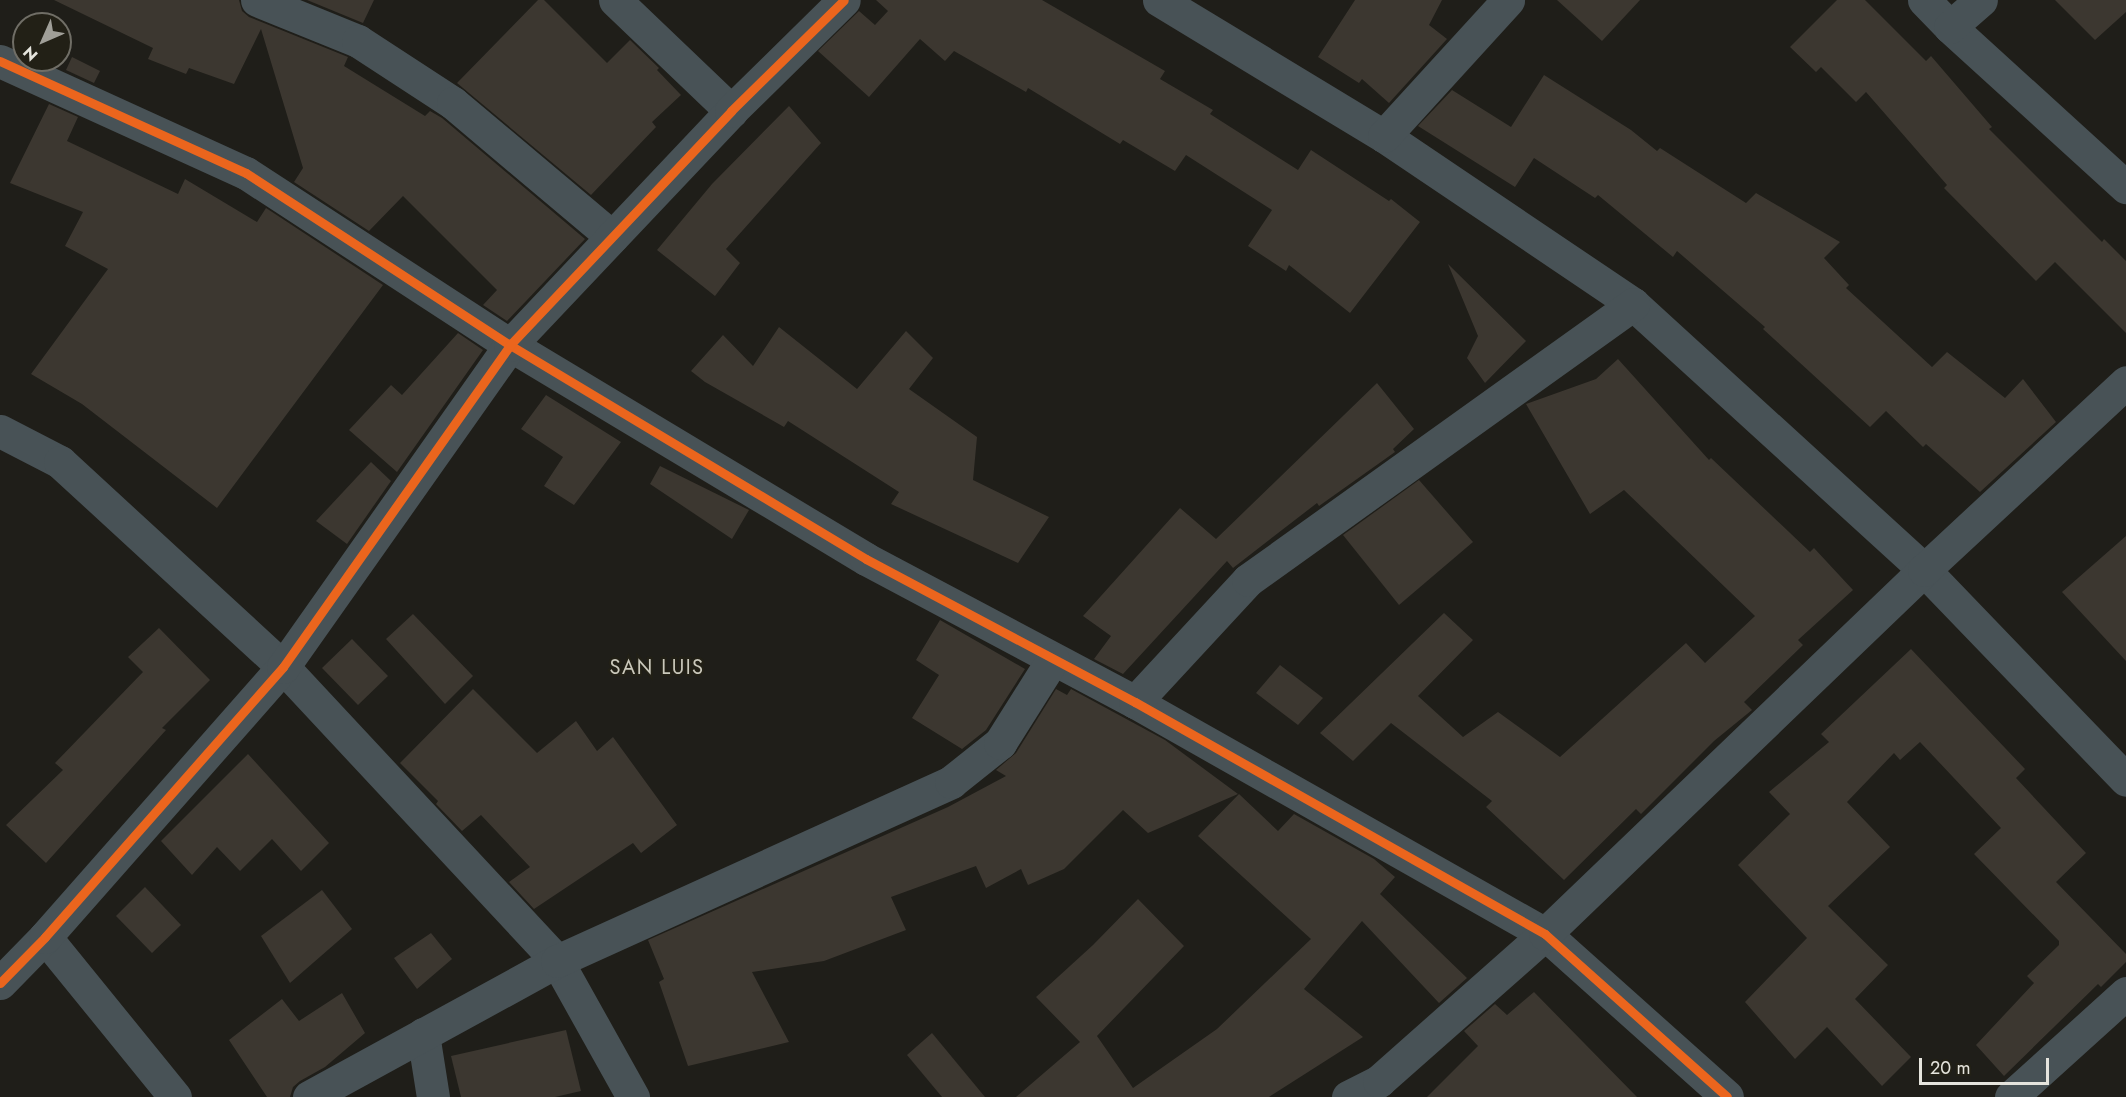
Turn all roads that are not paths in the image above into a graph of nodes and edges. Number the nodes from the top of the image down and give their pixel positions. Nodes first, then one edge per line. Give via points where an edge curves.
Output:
1 (256, 0) edge
2 (615, 0) edge
3 (844, 0) edge
4 (1159, 0) edge
5 (1508, 0) edge
6 (1924, 0) edge
7 (1981, 0) edge
8 (1950, 27) junction
9 (0, 61) edge
10 (731, 111) junction
11 (1384, 136) junction
12 (2126, 187) edge
13 (612, 237) junction
14 (1633, 304) junction
15 (510, 345) junction
16 (2126, 382) edge
17 (0, 431) edge
18 (1923, 570) junction
19 (1053, 659) junction
20 (283, 668) junction
21 (1134, 702) junction
22 (2126, 780) edge
23 (1545, 934) junction
24 (45, 937) junction
25 (557, 961) junction
26 (0, 983) edge
27 (2126, 993) edge
28 (423, 1034) junction
29 (175, 1097) edge
30 (309, 1097) edge
31 (433, 1097) edge
32 (633, 1097) edge
33 (1348, 1097) edge
34 (1727, 1097) edge
35 (2011, 1097) edge

1 - 13 street via 358,41 453,103
2 - 10 street
3 - 10 street
4 - 11 street
5 - 11 street
6 - 8 street
7 - 8 street
8 - 12 street
9 - 15 street via 246,173
10 - 13 street
11 - 14 street
13 - 15 street
14 - 18 street
14 - 21 street via 1248,580
15 - 19 street via 866,559
15 - 20 street
16 - 18 street
17 - 20 street via 60,462
18 - 22 street
18 - 23 street
19 - 21 street
19 - 25 street via 1000,742 951,782
20 - 24 street
20 - 25 street
21 - 23 street
23 - 33 street via 1379,1081
23 - 34 street
24 - 26 street
24 - 29 street
25 - 28 street
25 - 32 street
27 - 35 street
28 - 30 street
28 - 31 street

